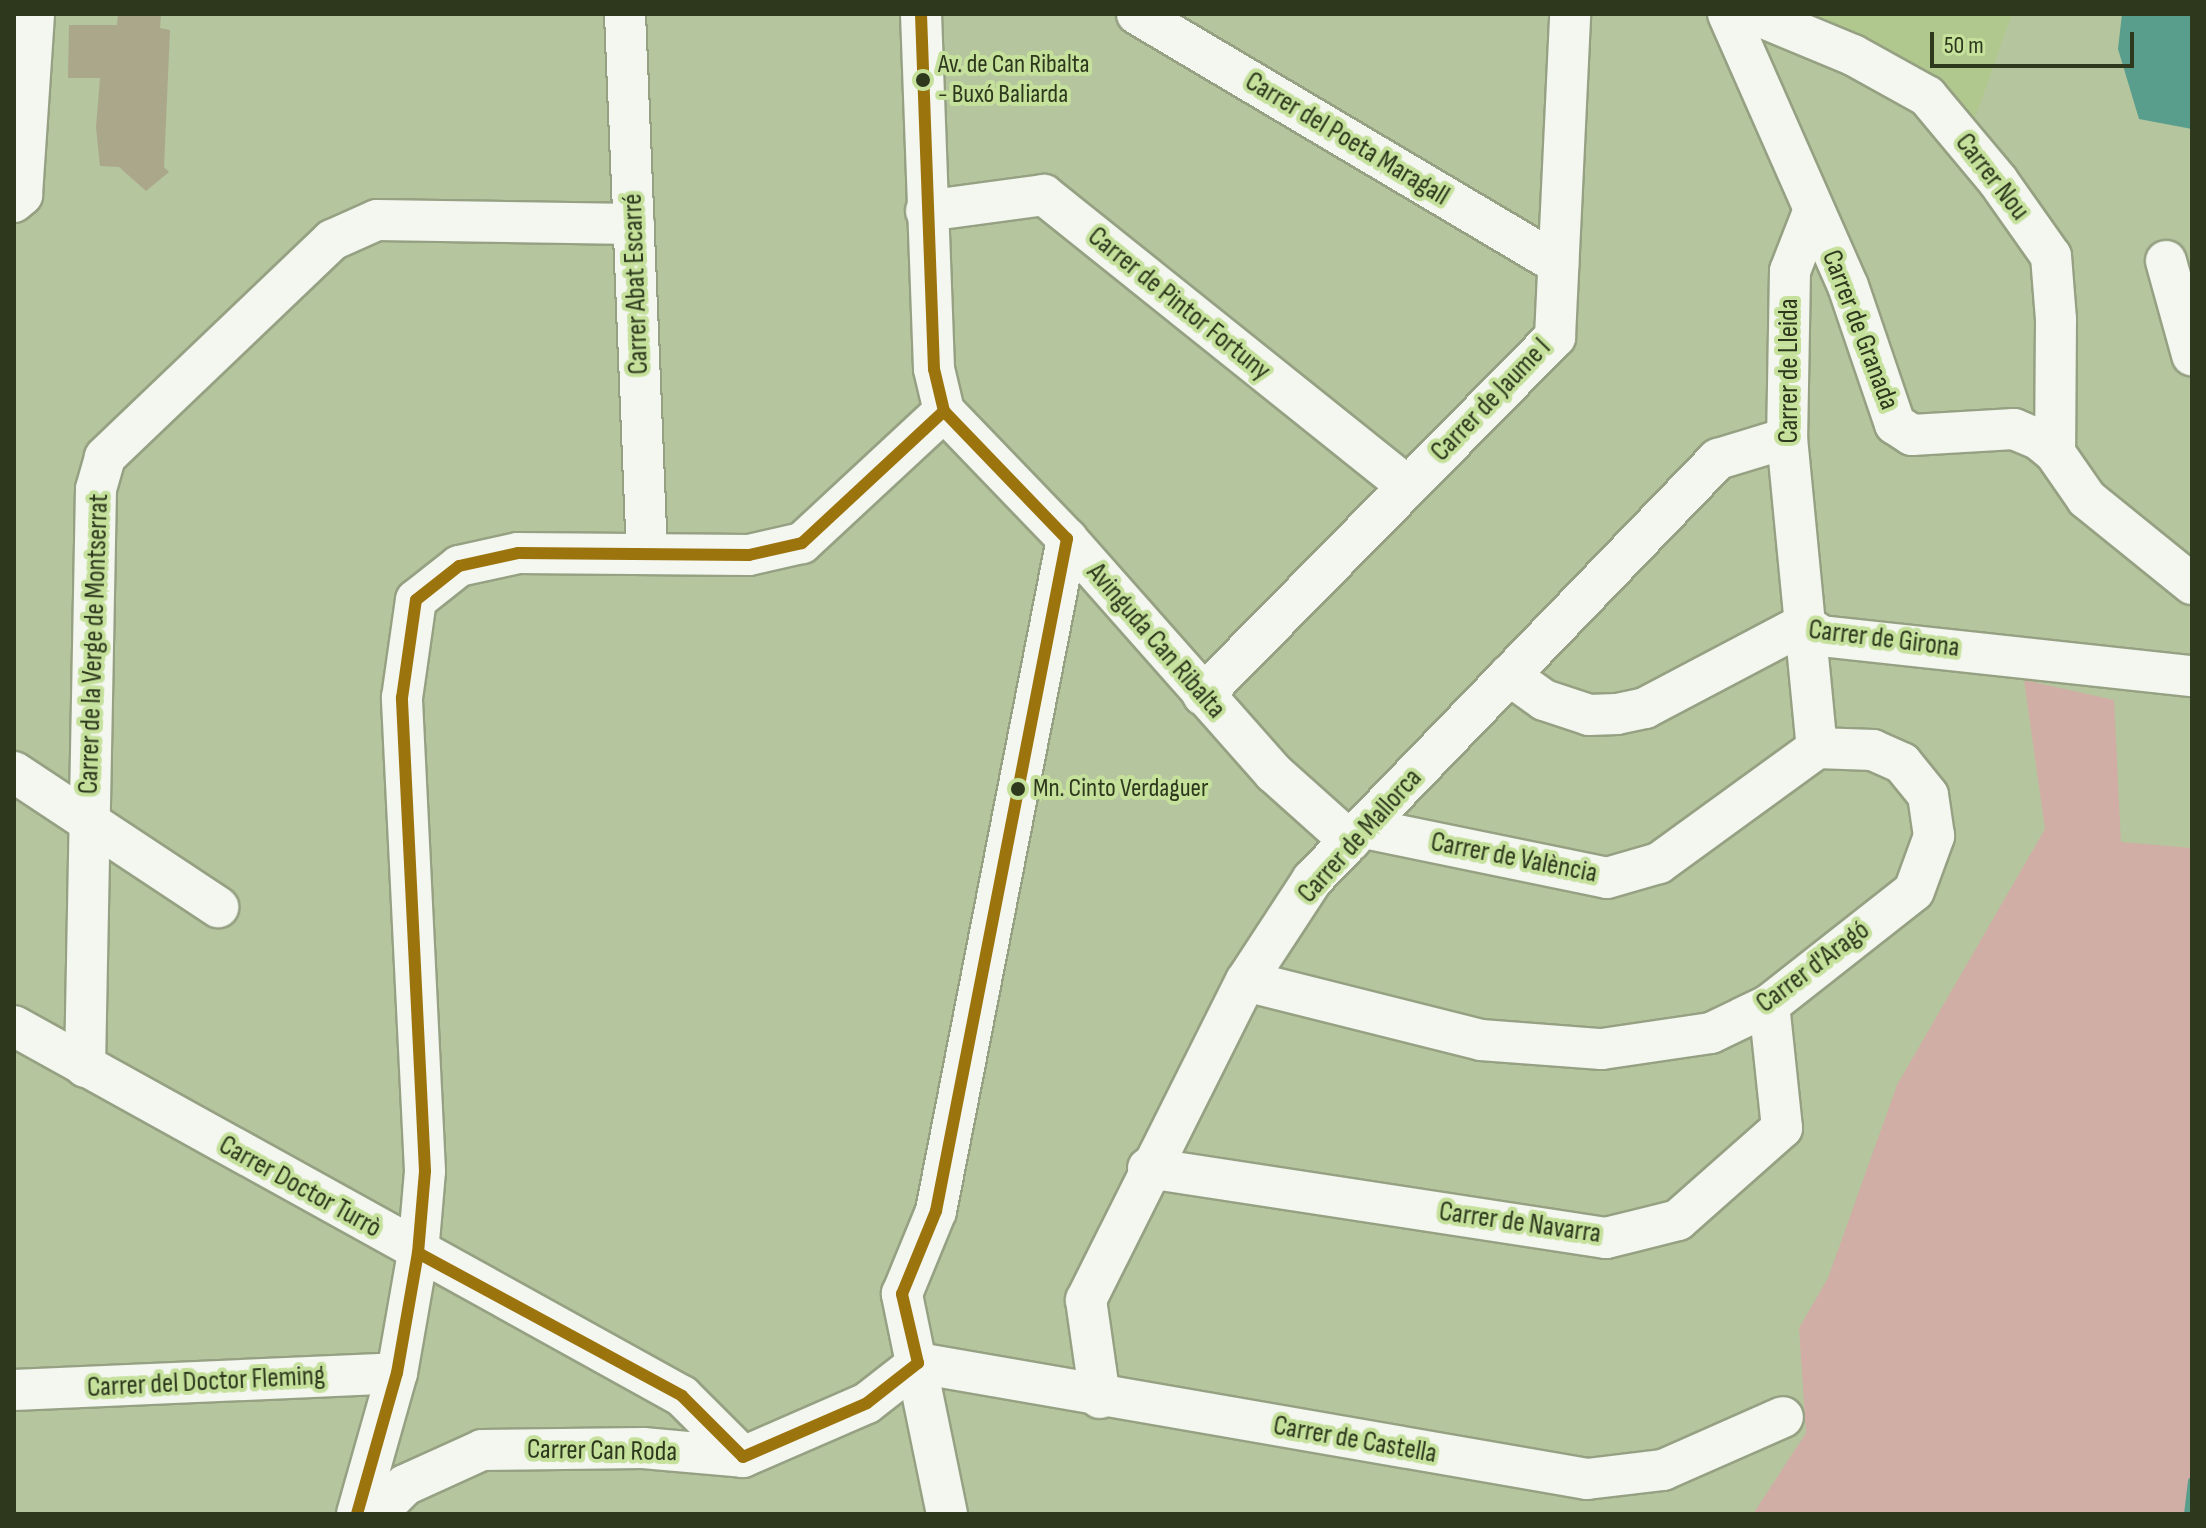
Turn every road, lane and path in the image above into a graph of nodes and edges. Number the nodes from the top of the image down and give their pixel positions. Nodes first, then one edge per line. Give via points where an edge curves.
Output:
1 (34, 14) edge
2 (625, 14) edge
3 (921, 14) edge
4 (1137, 14) edge
5 (1570, 14) edge
6 (1728, 14) edge
7 (1754, 14) edge
8 (14, 202) edge
9 (926, 211) junction
10 (1813, 212) junction
11 (634, 224) junction
12 (2166, 261) dead end
13 (1558, 264) junction
14 (2192, 355) edge
15 (944, 411) junction
16 (1787, 438) junction
17 (2055, 453) junction
18 (1407, 486) junction
19 (1067, 539) junction
20 (647, 554) junction
21 (2192, 584) edge
22 (1804, 624) junction
23 (1509, 675) junction
24 (2192, 676) edge
25 (1203, 695) junction
26 (1817, 748) junction
27 (14, 772) edge
28 (89, 819) junction
29 (1357, 835) junction
30 (218, 907) dead end
31 (1246, 981) junction
32 (1769, 1005) junction
33 (14, 1026) edge
34 (85, 1067) junction
35 (1148, 1168) junction
36 (418, 1253) junction
37 (918, 1363) junction
38 (397, 1373) junction
39 (14, 1390) edge
40 (1100, 1398) junction
41 (1783, 1417) dead end
42 (743, 1457) junction
43 (1584, 1497) edge
44 (357, 1514) edge
45 (376, 1514) edge
46 (947, 1514) edge

1 - 8 street via 22,195
2 - 11 street, Carrer Abat Escarré
3 - 9 street
4 - 13 street, Carrer del Poeta Maragall
5 - 13 street, Carrer de Jaume I
6 - 10 street
7 - 17 street, Carrer Nou via 1853,55 1927,96 1998,181 2051,256
9 - 15 street via 934,369
9 - 18 street, Carrer de Pintor Fortuny via 1044,195
10 - 16 street, Carrer de Lleida via 1790,271
10 - 17 street, Carrer de Granada via 1848,286 1895,424 1912,435 2014,429
11 - 20 street, Carrer Abat Escarré
11 - 28 street, Carrer de la Verge de Montserrat via 377,220 332,240 105,457 96,489
12 - 14 street
13 - 18 street, Carrer de Jaume I via 1555,337
15 - 19 street, Avinguda Can Ribalta
15 - 20 street via 802,543 749,555
16 - 22 street, Carrer de Lleida
16 - 23 street, Carrer de Mallorca via 1718,459
17 - 21 street, Carrer de Granada via 2087,499
18 - 25 street, Carrer de Jaume I
19 - 25 street, Avinguda Can Ribalta
19 - 37 street via 936,1211 902,1294
20 - 36 street via 518,553 459,566 416,600 402,698 425,1171
22 - 23 street, Carrer de Girona via 1645,708 1617,714 1589,715 1544,700
22 - 24 street, Carrer de Girona via 1821,636
22 - 26 street, Carrer de Lleida
23 - 29 street, Carrer de Mallorca
25 - 29 street, Avinguda Can Ribalta via 1274,773
26 - 29 street, Carrer de València via 1659,863 1607,878
26 - 32 street, Carrer d'Aragó via 1873,750 1902,763 1928,795 1934,836 1914,891
27 - 28 street
28 - 30 street
28 - 34 street, Carrer de la Verge de Montserrat
29 - 31 street, Carrer de Mallorca via 1312,880
31 - 32 street, Carrer d'Aragó via 1481,1040 1602,1049 1711,1033
31 - 35 street, Carrer de Mallorca
32 - 35 street, Carrer de Navarra via 1782,1128 1678,1220 1606,1238
33 - 34 street, Carrer Doctor Turrò
34 - 36 street, Carrer Doctor Turrò
35 - 40 street, Carrer de Mallorca via 1086,1300
36 - 38 street
36 - 42 street, Carrer Doctor Turrò via 682,1396
37 - 40 street, Carrer de Castella
37 - 42 street, Carrer Can Roda via 867,1403
37 - 46 street
38 - 39 street, Carrer del Doctor Fleming
38 - 44 street
40 - 43 street, Carrer de Castella
41 - 43 street, Carrer de Castella via 1663,1470
42 - 45 street, Carrer Can Roda via 643,1448 482,1450 405,1485

